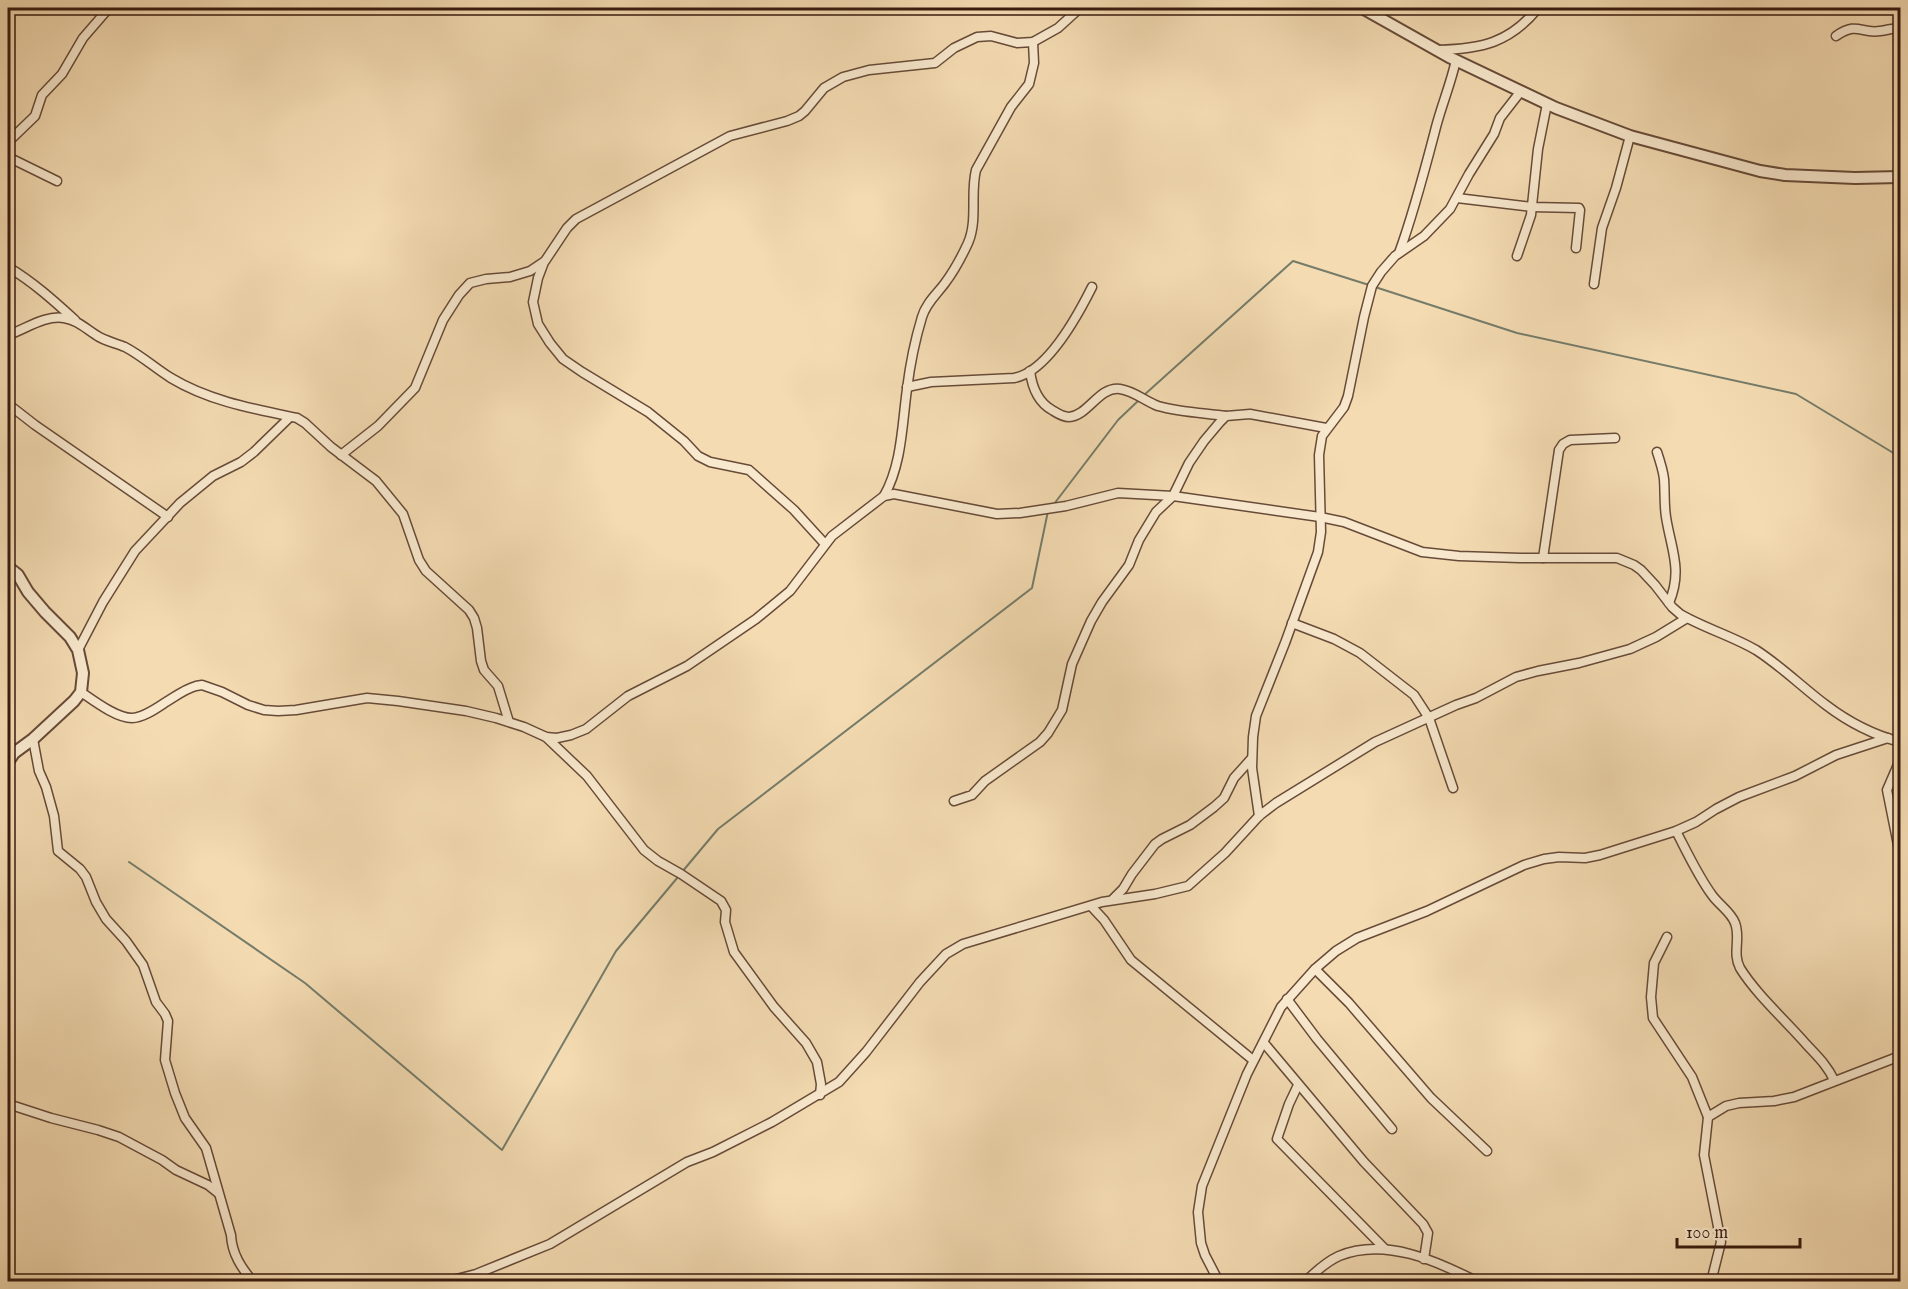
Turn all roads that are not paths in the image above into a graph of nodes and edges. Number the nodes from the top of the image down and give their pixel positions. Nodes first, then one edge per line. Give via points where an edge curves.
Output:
1 (109, 8) edge
2 (1080, 8) edge
3 (1362, 8) edge
4 (1538, 8) edge
5 (1900, 28) edge
6 (1836, 36) dead end
7 (1033, 42) junction
8 (1437, 50) junction
9 (1456, 60) junction
10 (1521, 91) junction
11 (1547, 104) junction
12 (1630, 136) junction
13 (8, 142) edge
14 (8, 157) edge
15 (1900, 177) edge
16 (57, 181) dead end
17 (1457, 198) junction
18 (1532, 207) junction
19 (1576, 248) dead end
20 (1400, 253) junction
21 (1517, 256) dead end
22 (545, 261) junction
23 (8, 267) edge
24 (1594, 284) dead end
25 (1092, 287) dead end
26 (75, 321) junction
27 (8, 335) edge
28 (1030, 371) junction
29 (907, 387) junction
30 (8, 404) edge
31 (1226, 416) junction
32 (290, 417) junction
33 (1326, 428) junction
34 (1615, 438) dead end
35 (1657, 452) dead end
36 (341, 455) junction
37 (884, 496) junction
38 (1173, 496) junction
39 (168, 517) junction
40 (1320, 517) junction
41 (825, 544) junction
42 (1543, 558) junction
43 (8, 567) edge
44 (1669, 603) junction
45 (1687, 618) junction
46 (1292, 623) junction
47 (78, 650) junction
48 (81, 692) junction
49 (1429, 718) junction
50 (509, 722) junction
51 (546, 737) junction
52 (1888, 738) junction
53 (33, 739) junction
54 (1900, 741) edge
55 (1252, 759) junction
56 (1900, 760) edge
57 (8, 762) edge
58 (1454, 788) dead end
59 (954, 801) dead end
60 (1260, 816) junction
61 (1676, 831) junction
62 (1900, 855) edge
63 (1113, 899) junction
64 (1091, 906) junction
65 (1667, 938) dead end
66 (1315, 969) junction
67 (1287, 999) junction
68 (1264, 1043) junction
69 (1900, 1056) edge
70 (1253, 1060) junction
71 (1834, 1080) junction
72 (1298, 1085) junction
73 (820, 1095) junction
74 (8, 1104) edge
75 (1708, 1117) junction
76 (1392, 1129) dead end
77 (1487, 1151) dead end
78 (218, 1193) junction
79 (1385, 1249) junction
80 (1424, 1259) junction
81 (253, 1281) edge
82 (446, 1281) edge
83 (1219, 1281) edge
84 (1305, 1281) edge
85 (1478, 1281) edge
86 (1711, 1281) edge

1 - 13 street via 83,38 62,74 42,95 35,116
2 - 7 street via 1058,28
3 - 8 street
4 - 8 street via 1498,40 1467,49
5 - 6 street via 1876,32 1852,28
7 - 22 street via 1017,44 977,36 934,63 843,77 824,88 799,116 730,136 576,219
7 - 29 street via 1029,84 1011,107 976,170 973,230 946,282 924,310
8 - 9 street
9 - 10 street
9 - 20 street
10 - 11 street
10 - 17 street via 1500,118
11 - 12 street
11 - 18 street
12 - 15 street via 1785,176
12 - 24 street via 1602,228
14 - 16 street
17 - 18 street
17 - 20 street via 1433,227
18 - 19 street via 1580,209
18 - 21 street
20 - 33 street via 1372,286 1348,396
22 - 36 street via 530,271 470,284 443,321 415,388 378,426
22 - 41 street via 533,302 538,324 563,359 648,412 698,456 749,470
23 - 26 street via 37,286
25 - 28 street via 1068,332
26 - 27 street via 52,318
26 - 32 street via 188,387 228,403
28 - 29 street via 1022,377
28 - 31 street via 1038,398 1063,417 1074,416 1118,388 1169,409
29 - 37 street via 897,465
30 - 39 street
31 - 33 street via 1252,414
31 - 38 street via 1189,463
32 - 36 street via 305,423
32 - 39 street via 254,452 213,476
33 - 40 street via 1319,455
34 - 42 street via 1569,440 1559,450
35 - 44 street via 1677,573
36 - 50 street via 384,490 403,514 426,571 469,610 477,628 481,662 498,686
37 - 38 street via 894,494 997,514 1066,506 1118,493
37 - 41 street
38 - 40 street
38 - 59 street via 1156,512 1129,565 1091,621 1072,664 1062,710 1048,734 972,795
39 - 47 street via 135,551
40 - 42 street via 1344,522 1422,552
40 - 46 street via 1318,552
41 - 51 street via 790,591 756,620 687,666 628,696 586,729 557,738
42 - 44 street via 1608,557 1626,561 1641,570
43 - 47 street
44 - 45 street
45 - 49 street via 1630,649 1516,677
45 - 52 street via 1755,650 1844,717
46 - 49 street via 1360,653 1414,695
46 - 55 street via 1256,716
47 - 48 street via 83,674
48 - 50 street via 131,718 159,707 190,687 202,685 248,705 278,711 367,698 466,711
48 - 53 street
49 - 58 street
49 - 60 street via 1355,753
50 - 51 street
51 - 73 street via 587,776 644,850 721,901 734,952 817,1062
52 - 54 street
52 - 61 street via 1836,754 1795,776 1739,797
53 - 57 street
53 - 78 street via 54,816 58,851 86,877 106,920 143,965 156,1002 168,1021 165,1060 175,1093 185,1118 206,1148
55 - 60 street
55 - 63 street via 1215,807 1155,844
56 - 62 street via 1887,790
60 - 63 street via 1188,886
61 - 66 street via 1600,855 1559,857 1524,865 1427,911 1351,941
61 - 71 street via 1711,894 1735,922 1741,969 1827,1066
63 - 64 street
64 - 70 street via 1131,960
64 - 73 street via 963,944 946,954 866,1052 839,1082
65 - 75 street via 1654,963 1653,1018 1692,1077
66 - 67 street
66 - 77 street via 1431,1098
67 - 68 street
67 - 76 street
68 - 70 street
68 - 72 street
69 - 71 street
70 - 83 street via 1202,1186 1198,1212 1201,1243
71 - 75 street via 1794,1097 1732,1104
72 - 79 street via 1277,1139
72 - 80 street via 1423,1224 1428,1238
73 - 82 street via 687,1162 550,1244 476,1274
74 - 78 street via 119,1137
75 - 86 street via 1704,1155 1721,1242
78 - 81 street via 235,1256
79 - 80 street
79 - 84 street via 1338,1257
80 - 85 street

